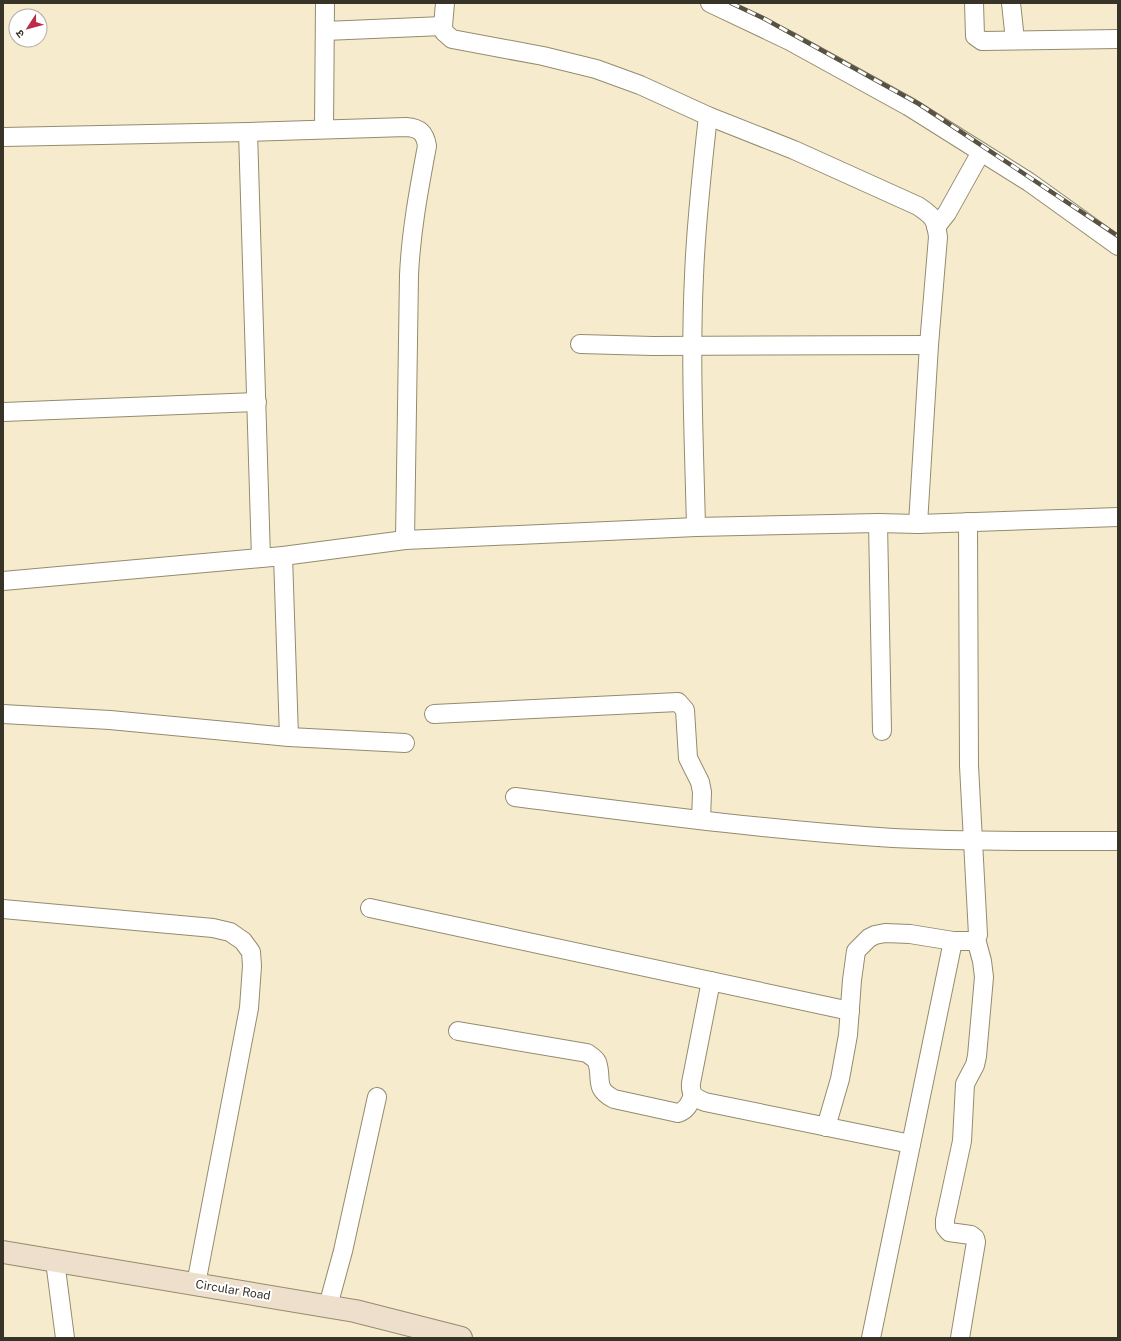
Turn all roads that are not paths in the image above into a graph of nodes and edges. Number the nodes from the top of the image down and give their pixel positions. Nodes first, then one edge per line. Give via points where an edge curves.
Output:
1 (325, 3) edge
2 (445, 3) edge
3 (710, 3) edge
4 (974, 3) edge
5 (1011, 3) edge
6 (443, 26) junction
7 (325, 31) junction
8 (1118, 39) edge
9 (1015, 40) junction
10 (708, 116) junction
11 (324, 128) junction
12 (248, 132) junction
13 (3, 137) edge
14 (981, 152) junction
15 (936, 227) junction
16 (1118, 246) edge
17 (580, 344) dead end
18 (929, 345) junction
19 (692, 346) junction
20 (256, 402) junction
21 (3, 412) edge
22 (1118, 517) edge
23 (878, 522) junction
24 (968, 522) junction
25 (918, 524) junction
26 (696, 527) junction
27 (405, 540) junction
28 (283, 556) junction
29 (261, 558) junction
30 (3, 581) edge
31 (3, 714) edge
32 (434, 714) dead end
33 (882, 730) dead end
34 (289, 737) junction
35 (405, 743) dead end
36 (515, 797) dead end
37 (701, 820) junction
38 (973, 840) junction
39 (1118, 841) edge
40 (370, 908) dead end
41 (3, 909) edge
42 (976, 939) junction
43 (953, 941) junction
44 (711, 981) junction
45 (850, 1010) junction
46 (458, 1031) dead end
47 (694, 1096) junction
48 (377, 1097) dead end
49 (826, 1126) junction
50 (911, 1144) junction
51 (3, 1252) edge
52 (55, 1261) junction
53 (196, 1284) junction
54 (328, 1306) junction
55 (65, 1338) edge
56 (462, 1338) edge
57 (872, 1338) edge
58 (960, 1338) edge

1 - 7 street
2 - 6 street
3 - 14 street via 790,41 908,106
4 - 9 street via 977,38 982,41
5 - 9 street
6 - 7 street
6 - 10 street via 444,32 452,39 543,56 596,70 640,85
7 - 11 street
8 - 9 street
10 - 15 street via 794,150 918,206 930,214
10 - 19 street via 697,228
11 - 12 street
11 - 27 street via 406,126 417,128 426,140 410,256
12 - 13 street
12 - 20 street
14 - 15 street via 947,213
14 - 16 street
15 - 18 street via 938,238
17 - 19 street
18 - 19 street
18 - 25 street
19 - 26 street
20 - 21 street
20 - 29 street
22 - 24 street
23 - 25 street
23 - 26 street
23 - 33 street
24 - 25 street
24 - 38 street via 969,766
26 - 27 street
27 - 28 street
28 - 29 street
28 - 34 street
29 - 30 street
31 - 34 street via 110,720
32 - 37 street via 678,702 686,714 688,758 702,792
34 - 35 street
36 - 37 street
37 - 38 street via 894,838
38 - 39 street
38 - 42 street via 978,935
40 - 44 street
41 - 53 street via 213,928 230,932 242,941 250,952 252,966 249,1008
42 - 43 street
42 - 58 street via 984,977 977,1056 965,1084 962,1140 945,1220 945,1227 949,1232 971,1235 976,1242
43 - 45 street via 885,933 869,938 856,951
43 - 50 street
44 - 45 street
44 - 47 street via 691,1083 691,1092
45 - 49 street via 840,1079
46 - 47 street via 587,1053 597,1062 601,1088 607,1096 614,1099 678,1113 688,1107
47 - 49 street via 705,1102
48 - 54 street via 343,1251
49 - 50 street
50 - 57 street
51 - 52 main road, Circular Road
52 - 53 main road, Circular Road
52 - 55 street
53 - 54 main road, Circular Road
54 - 56 main road, Circular Road

